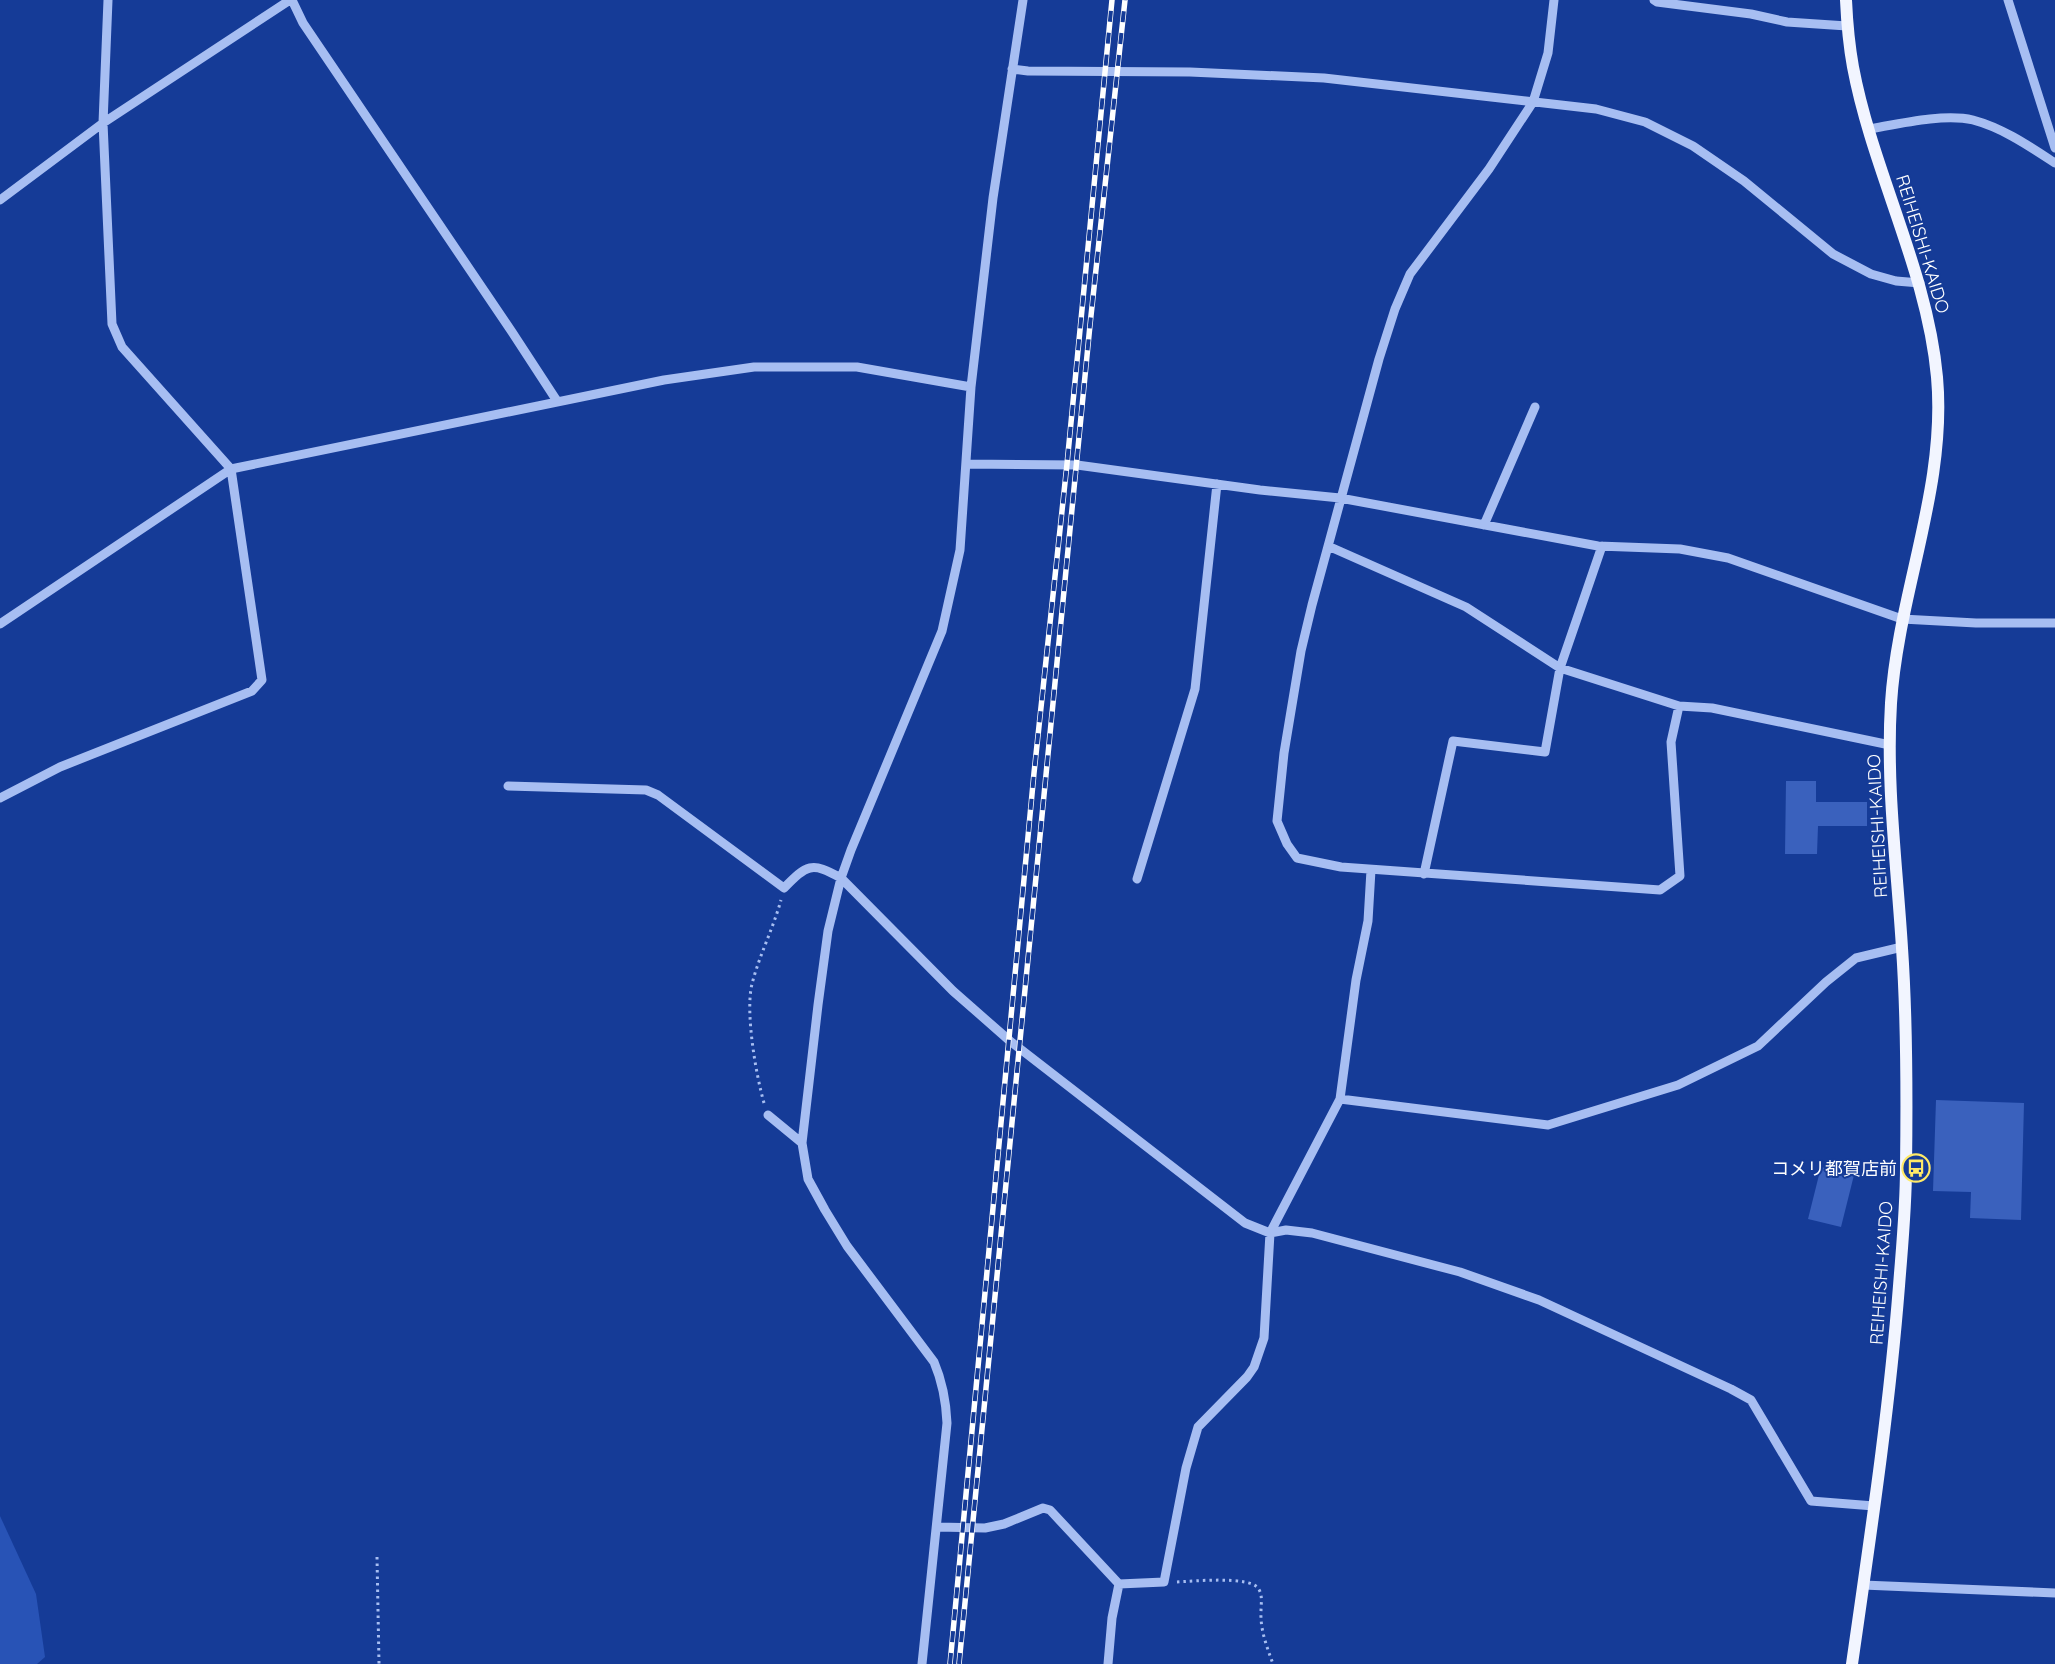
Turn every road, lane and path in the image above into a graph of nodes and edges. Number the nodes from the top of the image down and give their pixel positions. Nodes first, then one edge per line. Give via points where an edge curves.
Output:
1 (108, 0) edge
2 (291, 0) edge
3 (1023, 0) edge
4 (1554, 0) edge
5 (1654, 0) edge
6 (1846, 0) edge
7 (2008, 0) edge
8 (1847, 26) junction
9 (1012, 69) junction
10 (1533, 102) junction
11 (103, 123) junction
12 (1869, 129) junction
13 (2055, 148) edge
14 (2055, 163) edge
15 (0, 200) edge
16 (1920, 283) junction
17 (971, 387) junction
18 (557, 401) junction
19 (1535, 407) dead end
20 (966, 464) junction
21 (231, 469) junction
22 (1217, 484) junction
23 (1340, 498) junction
24 (1484, 525) junction
25 (1328, 546) junction
26 (1602, 546) junction
27 (1902, 619) junction
28 (2055, 623) edge
29 (0, 624) edge
30 (1560, 668) junction
31 (1679, 706) junction
32 (1890, 745) junction
33 (508, 786) dead end
34 (0, 798) edge
35 (1371, 870) junction
36 (1424, 874) junction
37 (841, 878) junction
38 (1137, 879) dead end
39 (784, 888) junction
40 (1902, 947) junction
41 (1340, 1099) junction
42 (768, 1114) joint
43 (802, 1143) junction
44 (1270, 1233) junction
45 (1874, 1506) junction
46 (937, 1527) junction
47 (378, 1557) dead end
48 (1164, 1582) junction
49 (1120, 1584) junction
50 (1863, 1585) junction
51 (2055, 1592) edge
52 (379, 1664) edge
53 (922, 1664) edge
54 (1108, 1664) edge
55 (1273, 1664) edge
56 (1852, 1664) edge

1 - 11 street
2 - 11 street
2 - 18 street via 303,24
3 - 9 street
4 - 10 street via 1548,53
5 - 8 street via 1787,22
6 - 8 main road, REIHEISHI-KAIDO
7 - 13 street
8 - 12 main road, REIHEISHI-KAIDO via 1853,68
9 - 10 street via 1324,78
9 - 17 street
10 - 16 street via 1596,109 1645,122 1693,146 1744,181 1833,254 1871,274
10 - 23 street via 1489,169 1410,274 1387,334
11 - 15 street
11 - 21 street via 112,324 122,348
12 - 14 street via 1932,118 1972,120 2016,138
12 - 16 main road, REIHEISHI-KAIDO
16 - 27 main road, REIHEISHI-KAIDO via 1937,379 1936,463
17 - 18 street via 857,367 754,367
17 - 20 street
18 - 21 street
19 - 24 street
20 - 22 street via 1054,464
20 - 37 street via 960,550 942,631
21 - 29 street
21 - 34 street via 262,680 252,691 60,767
22 - 23 street
22 - 38 street via 1195,689
23 - 24 street
23 - 25 street
24 - 26 street
25 - 30 street via 1466,607
25 - 35 street via 1301,652 1284,753 1277,821 1296,858
26 - 27 street via 1680,549 1728,558
26 - 30 street
27 - 28 street
27 - 32 main road, REIHEISHI-KAIDO
30 - 31 street
30 - 36 street via 1545,752 1453,742
31 - 32 street via 1712,708
31 - 36 street via 1671,742 1680,876 1660,890
32 - 40 main road, REIHEISHI-KAIDO
33 - 39 street via 646,790 658,794
35 - 36 street
35 - 41 street via 1368,921 1356,980
37 - 39 street via 830,871 810,867
37 - 43 street via 828,931
37 - 44 street via 953,991 1010,1041 1245,1223
39 - 42 path via 751,987 754,1056
40 - 41 street via 1856,958 1758,1046 1678,1085 1548,1125
40 - 45 main road, REIHEISHI-KAIDO via 1906,1174 1894,1350
41 - 44 street
42 - 43 street
43 - 46 street via 808,1179 825,1210 934,1362 942,1380 947,1423
44 - 45 street via 1286,1230 1312,1233 1460,1272 1539,1300 1751,1400 1811,1500
44 - 48 street via 1266,1323 1261,1346 1247,1377 1198,1427 1186,1468
45 - 50 main road, REIHEISHI-KAIDO
46 - 49 street via 985,1528 1043,1508 1050,1510
46 - 53 street
47 - 52 path
48 - 49 street
48 - 55 path via 1233,1581 1249,1582 1257,1587 1261,1596 1264,1640
49 - 54 street via 1112,1618
50 - 51 street
50 - 56 main road, REIHEISHI-KAIDO

